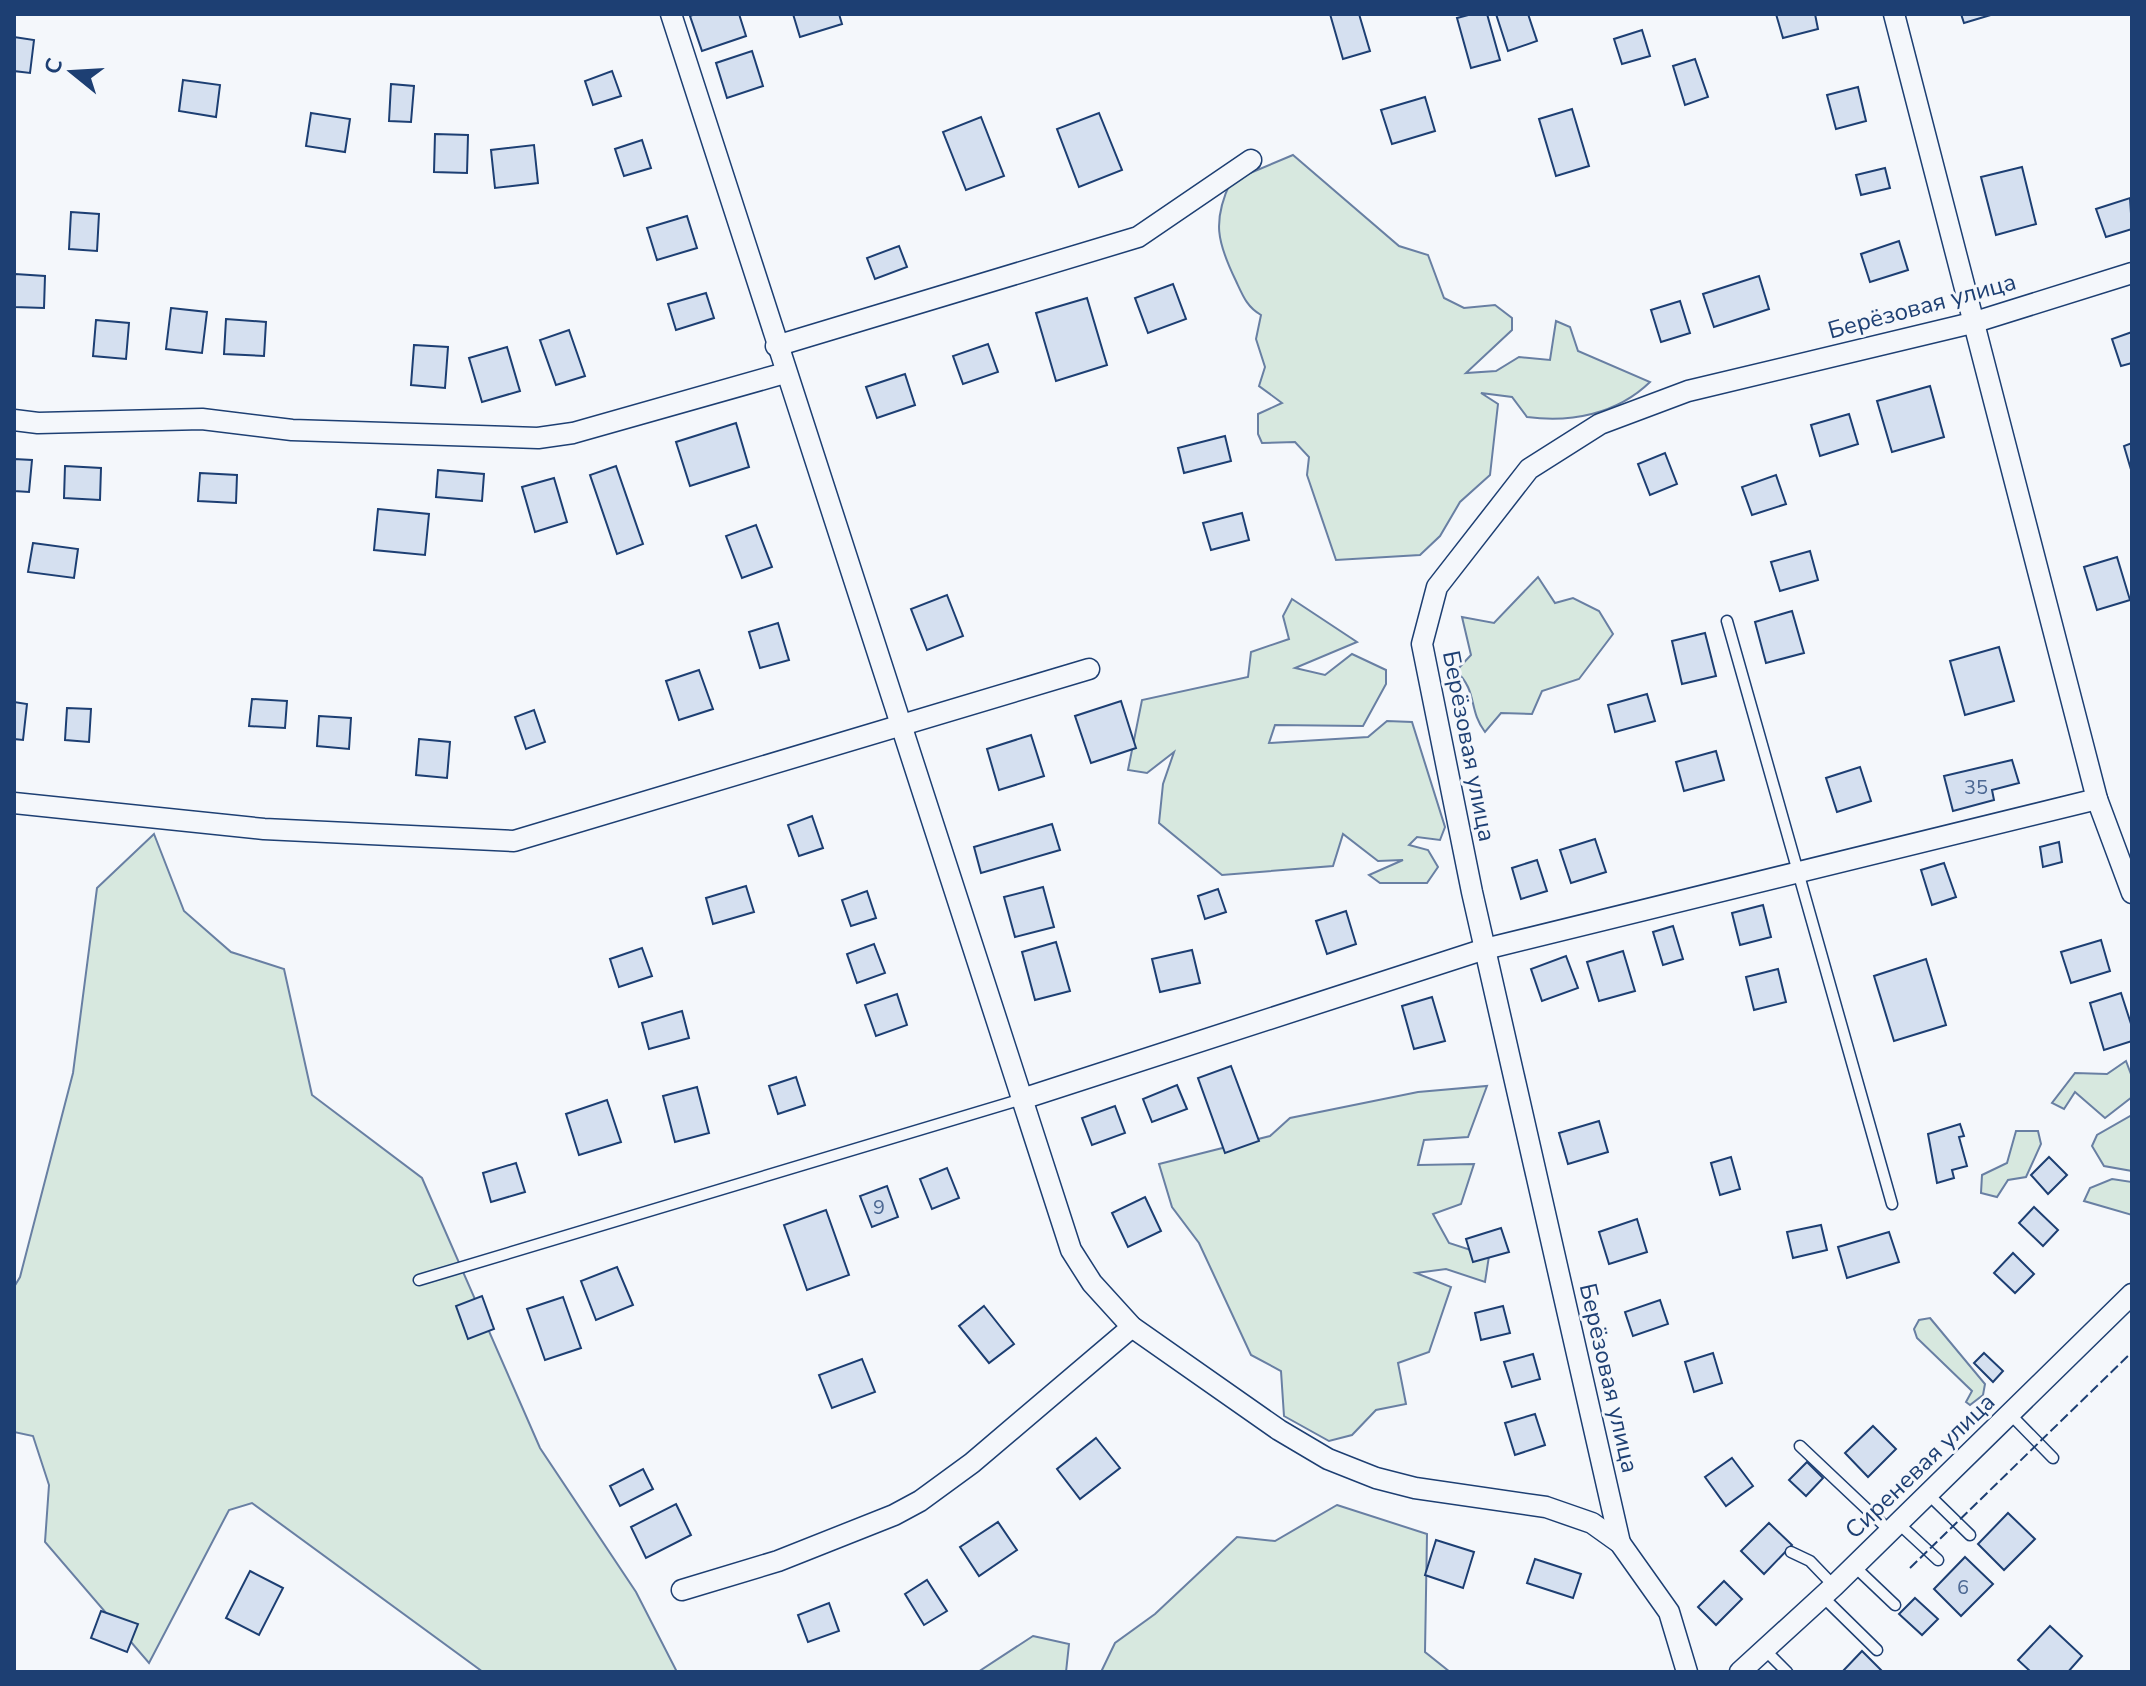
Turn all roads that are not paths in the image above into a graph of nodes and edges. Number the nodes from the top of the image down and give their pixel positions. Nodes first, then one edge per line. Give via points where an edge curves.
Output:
1 (671, 14) edge
2 (1894, 14) edge
3 (1251, 160) dead end
4 (2132, 273) edge
5 (1972, 323) junction
6 (776, 346) junction
7 (785, 373) junction
8 (14, 420) edge
9 (1727, 621) dead end
10 (1089, 669) dead end
11 (901, 726) junction
12 (2097, 799) junction
13 (14, 803) edge
14 (1798, 870) junction
15 (2132, 893) edge
16 (1485, 949) junction
17 (1022, 1099) junction
18 (1892, 1204) dead end
19 (419, 1280) dead end
20 (2132, 1294) edge
21 (1132, 1327) junction
22 (2010, 1414) junction
23 (1800, 1446) dead end
24 (2053, 1458) dead end
25 (1928, 1494) junction
26 (1894, 1527) junction
27 (1970, 1535) dead end
28 (1620, 1543) junction
29 (1791, 1552) dead end
30 (1938, 1560) dead end
31 (1854, 1566) junction
32 (682, 1590) dead end
33 (1829, 1591) junction
34 (1895, 1605) dead end
35 (1765, 1650) junction
36 (1877, 1650) dead end
37 (1687, 1672) edge
38 (1740, 1672) edge
39 (1787, 1672) edge

1 - 6 street
2 - 5 street
3 - 6 street via 1138,237
4 - 5 street, Берёзовая улица
5 - 12 street
5 - 16 street, Берёзовая улица via 1688,391 1600,424 1529,469 1473,538 1437,587 1422,644
6 - 7 street
7 - 8 street via 573,433 538,438 292,430 202,419
7 - 11 street
9 - 14 lane
10 - 11 street
11 - 13 street via 514,841 264,829
11 - 17 street
12 - 14 street
12 - 15 street
14 - 16 street
14 - 18 lane
16 - 17 street
16 - 28 street, Берёзовая улица
17 - 19 lane
17 - 21 street via 1071,1250 1092,1283
20 - 22 street, Сиреневая улица
21 - 28 street via 1328,1459 1415,1488 1546,1507 1592,1523
21 - 32 street via 920,1501 778,1561
22 - 24 lane
22 - 25 street, Сиреневая улица
23 - 26 lane
25 - 26 street, Сиреневая улица
25 - 27 lane
26 - 30 lane
26 - 31 street, Сиреневая улица
28 - 37 street via 1669,1612
29 - 33 lane via 1810,1561
31 - 33 street, Сиреневая улица
31 - 34 lane
33 - 35 street, Сиреневая улица
33 - 36 lane
35 - 38 street, Сиреневая улица
35 - 39 lane

